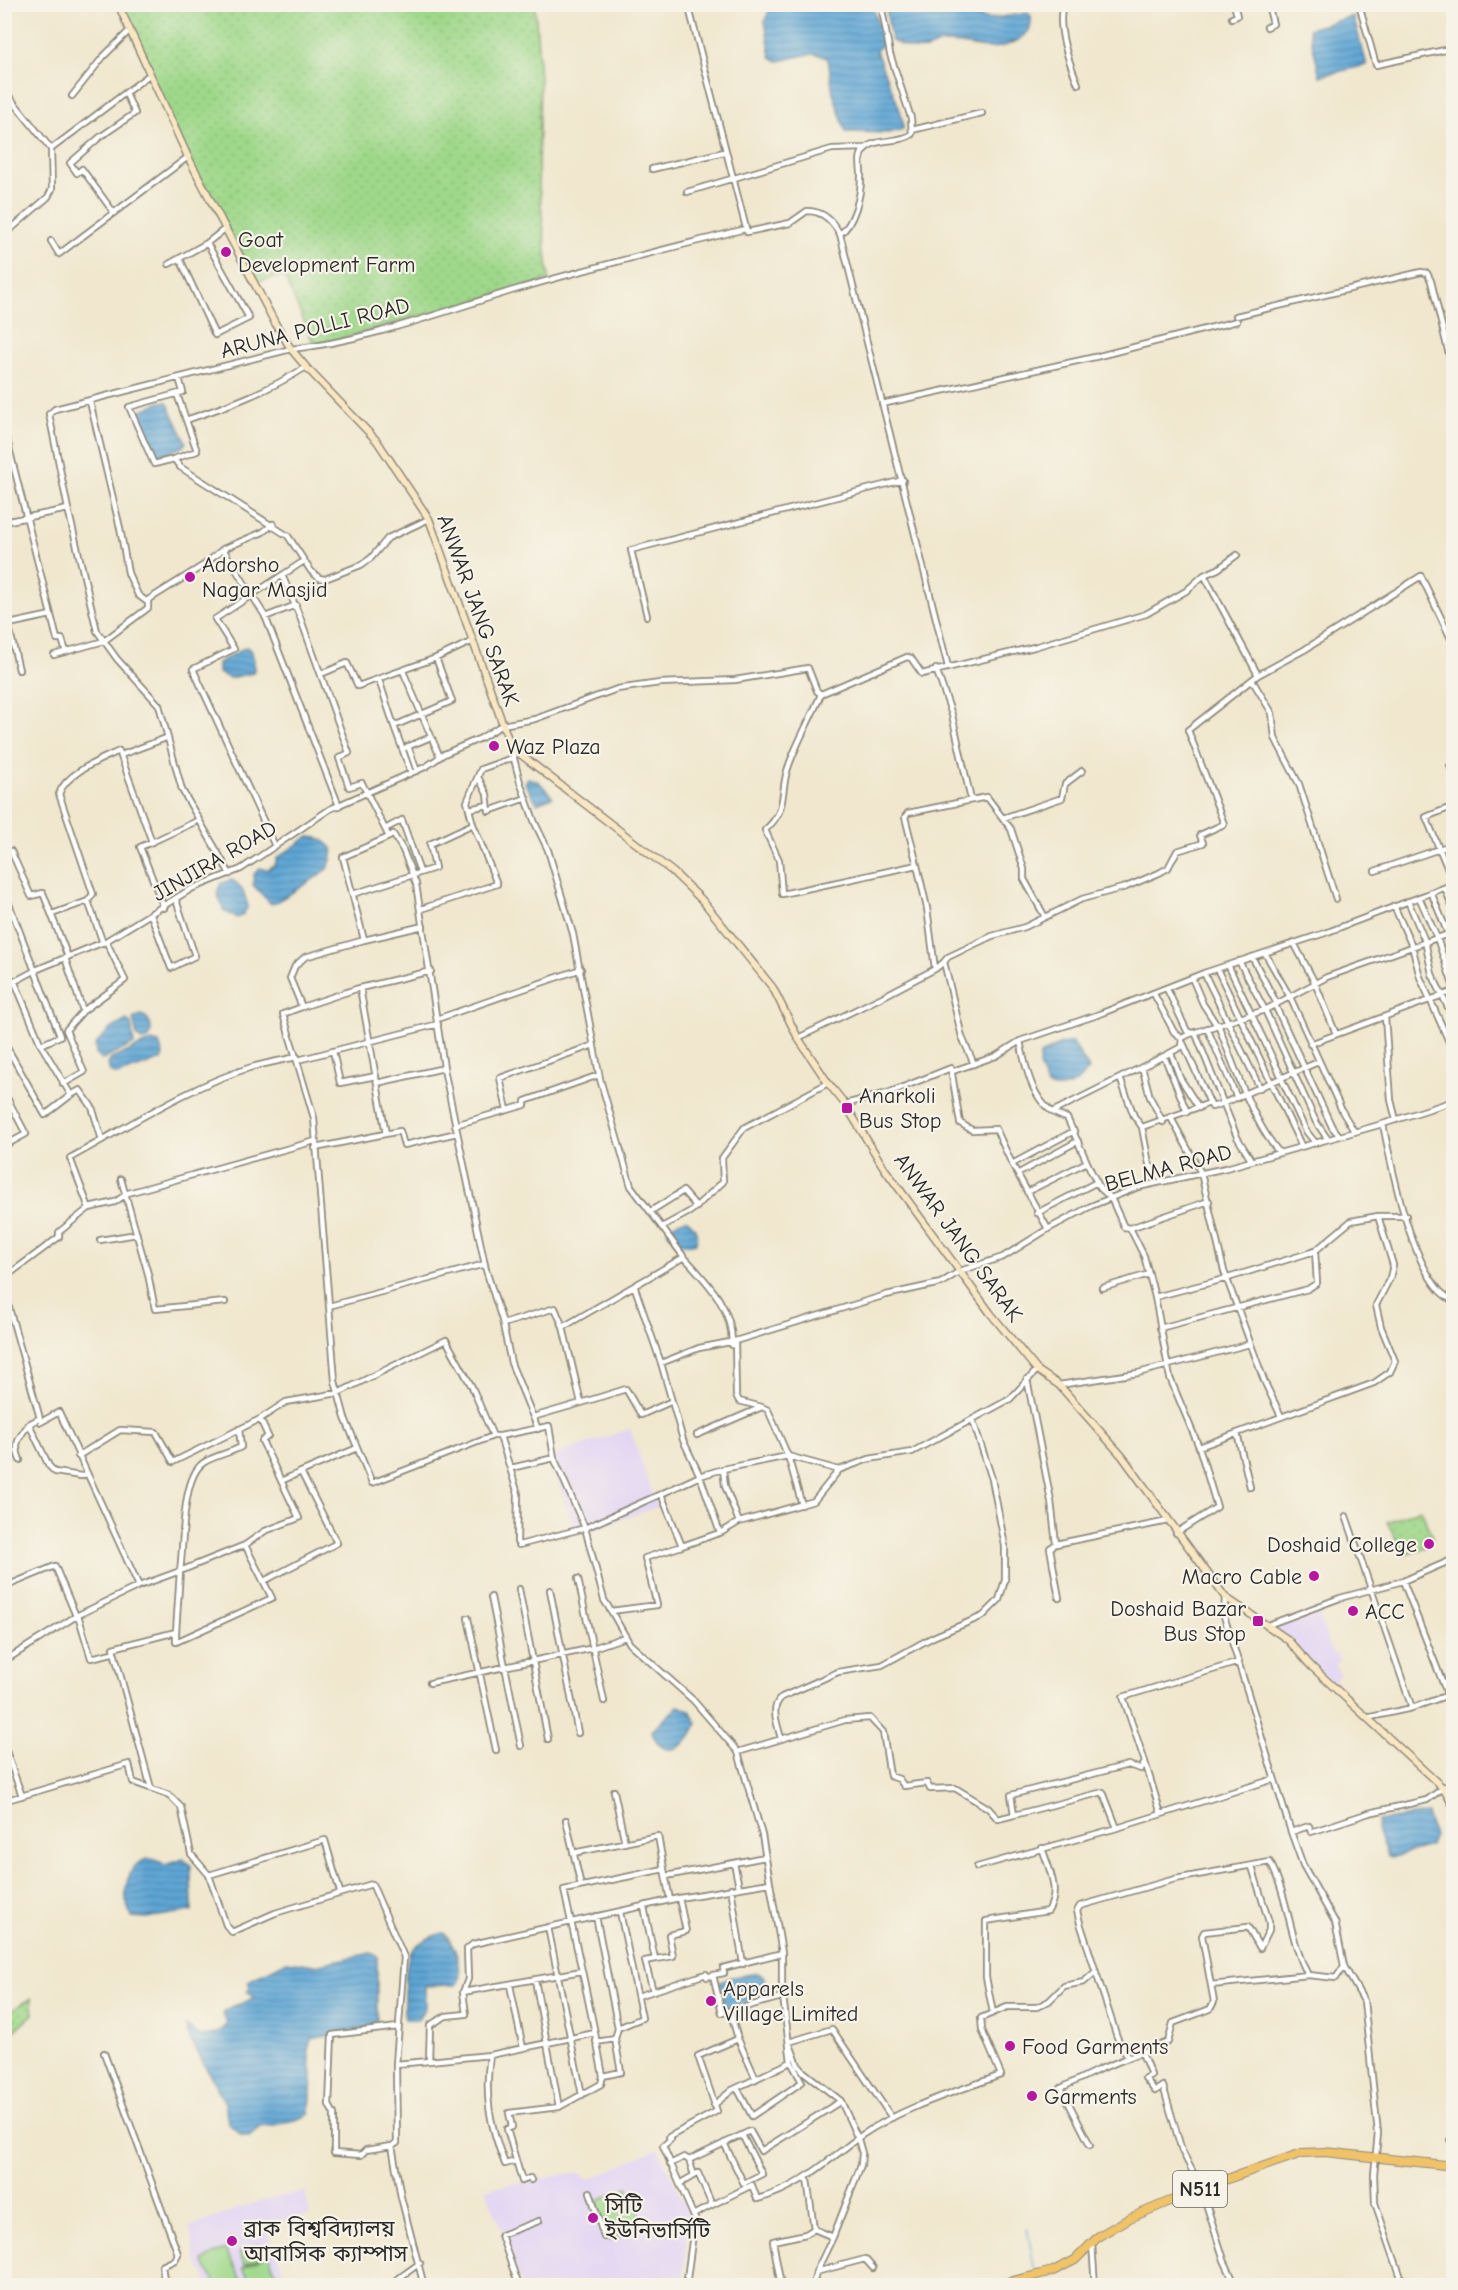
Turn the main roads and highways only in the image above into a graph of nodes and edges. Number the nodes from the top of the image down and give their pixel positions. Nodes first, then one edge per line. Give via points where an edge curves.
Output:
1 (118, 4) edge
2 (1454, 1783) edge
3 (1443, 1788) junction
4 (1454, 1807) edge
5 (1454, 2166) edge
6 (993, 2286) edge

1 - 3 main road, ANWAR JANG SARAK via 188,157 291,348 367,429 429,519 512,747 673,872 702,900 772,988 798,1038 884,1168 991,1314 1037,1370 1059,1385 1122,1456 1226,1597 1287,1639
2 - 3 main road
3 - 4 main road, ANWAR JANG SARAK
5 - 6 highway, N511 via 1302,2153 1130,2218 1092,2241 1075,2260 1041,2275

